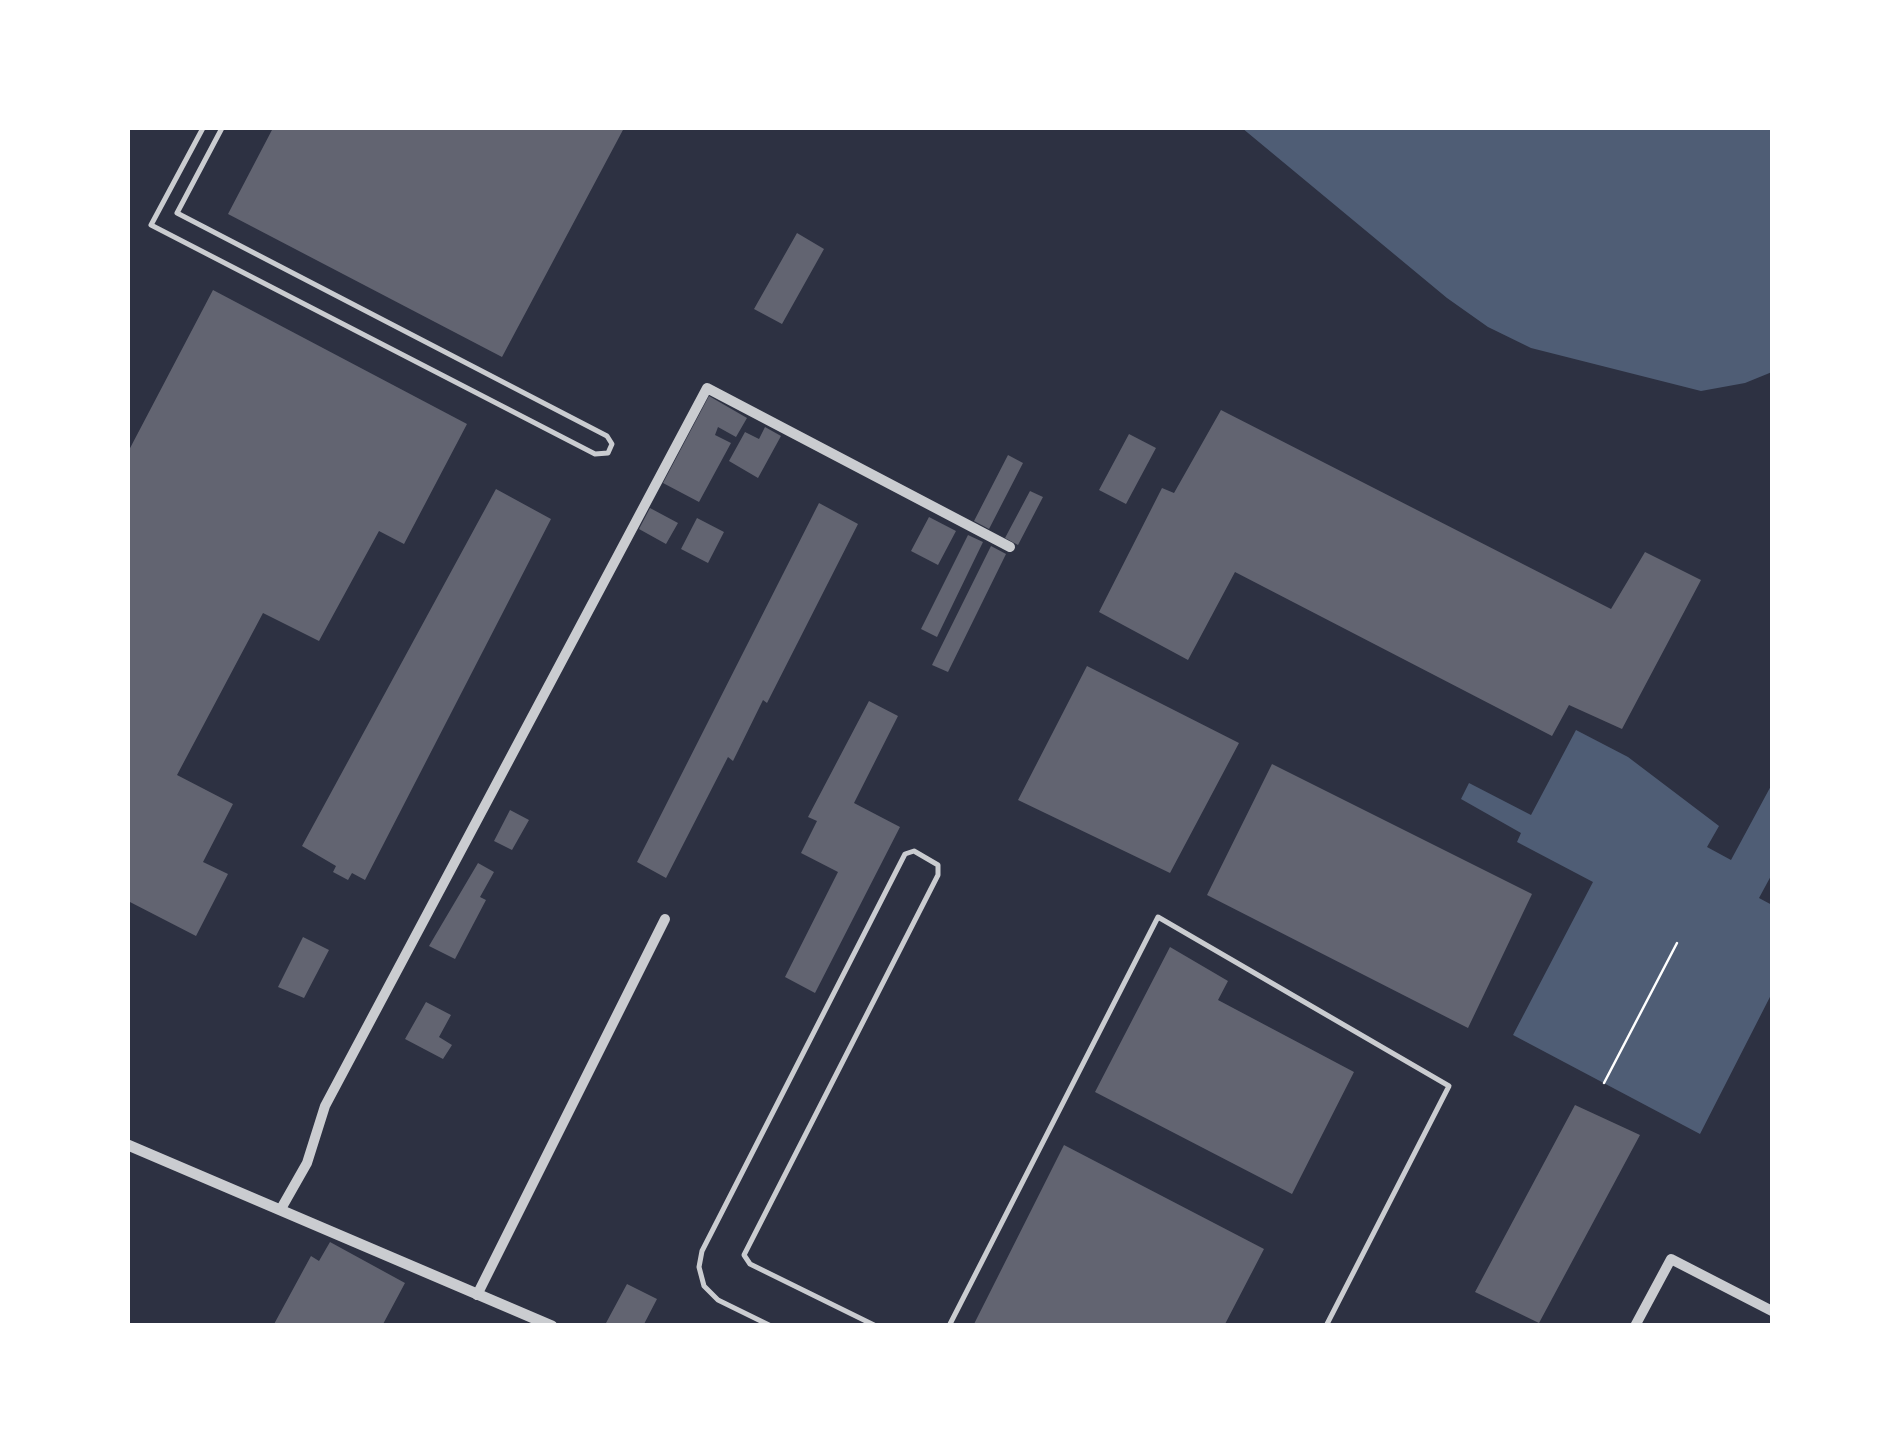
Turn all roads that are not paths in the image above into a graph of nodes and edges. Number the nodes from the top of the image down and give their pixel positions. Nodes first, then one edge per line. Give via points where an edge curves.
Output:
1 (203, 128) edge
2 (222, 128) edge
3 (1010, 548) dead end
4 (666, 919) dead end
5 (128, 1144) edge
6 (282, 1207) junction
7 (477, 1295) junction
8 (1772, 1310) edge
9 (552, 1326) edge
10 (771, 1326) edge
11 (876, 1326) edge
12 (949, 1326) edge
13 (1326, 1326) edge
14 (1635, 1326) edge

1 - 2 lane via 151,225 595,454 608,453 607,436 177,213
3 - 6 street via 707,388 325,1106
4 - 7 street
5 - 6 street
6 - 7 street
7 - 9 street
8 - 14 street via 1671,1258
10 - 11 lane via 704,1286 702,1251 905,854 914,851 938,865 938,875 744,1254 750,1264
12 - 13 lane via 1158,917 1449,1086

